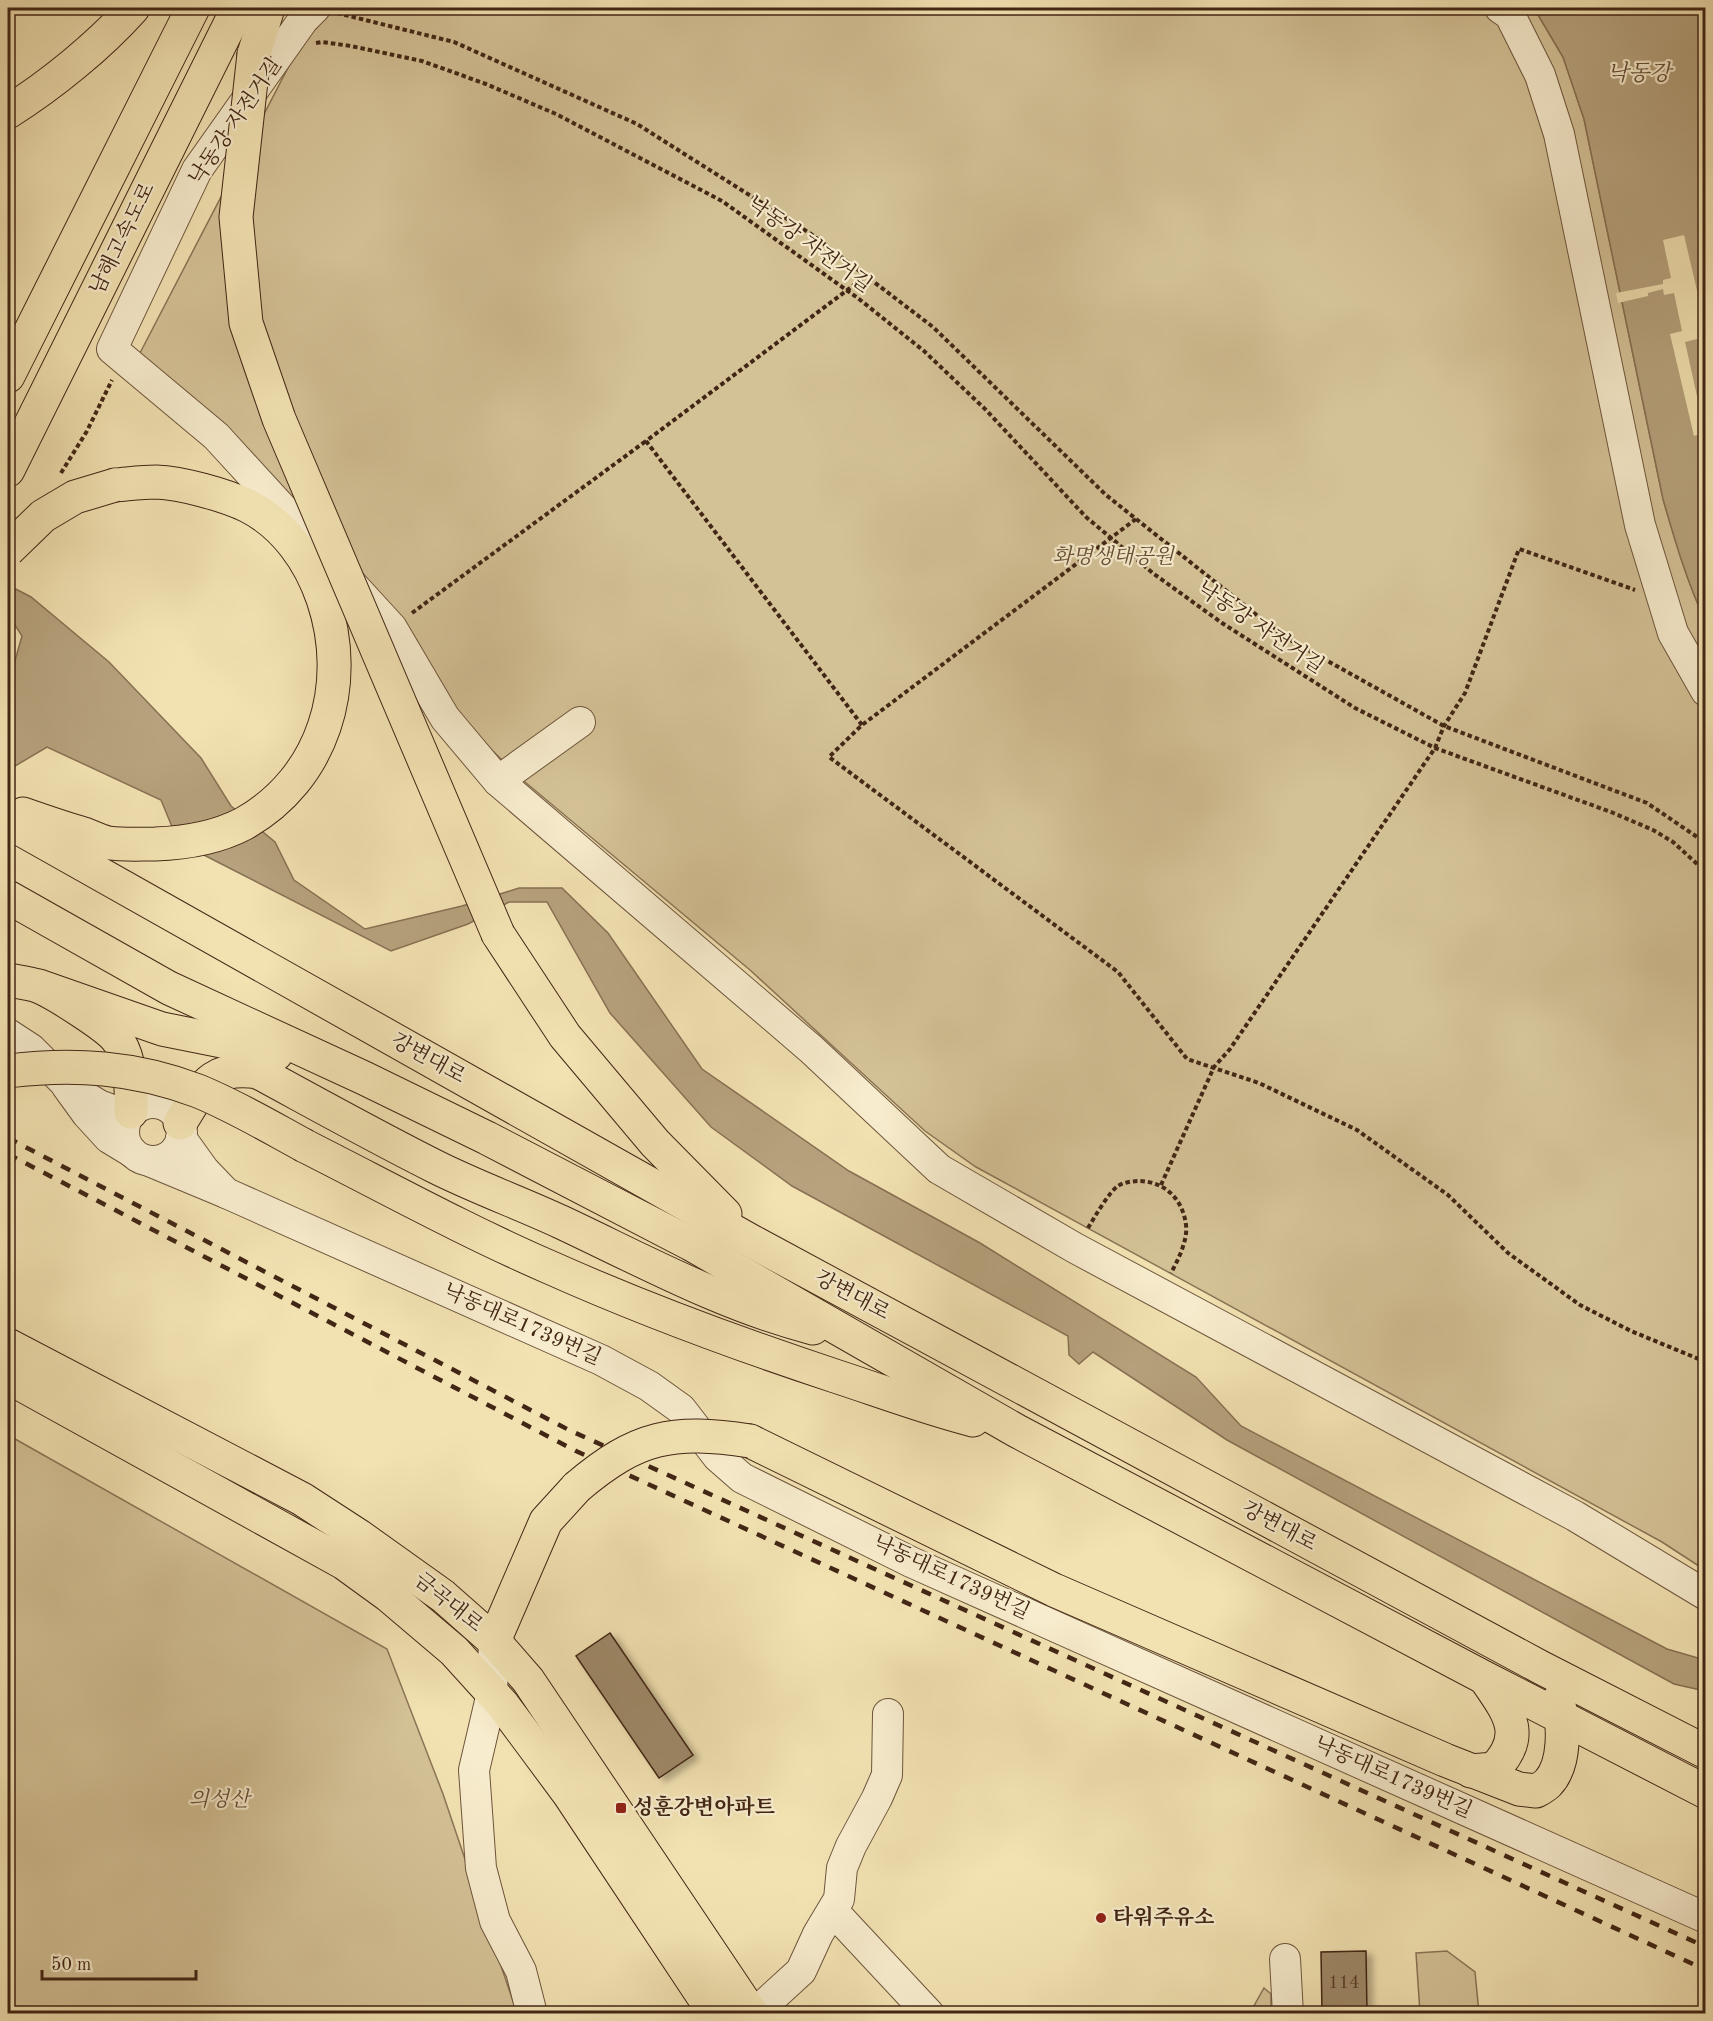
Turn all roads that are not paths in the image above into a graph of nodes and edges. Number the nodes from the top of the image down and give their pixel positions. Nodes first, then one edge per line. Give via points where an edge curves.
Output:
1 (133, 8) edge
2 (193, 8) edge
3 (238, 8) edge
4 (268, 8) edge
5 (1500, 8) edge
6 (324, 10) edge
7 (8, 112) edge
8 (8, 376) edge
9 (8, 470) edge
10 (8, 550) edge
11 (1706, 691) edge
12 (580, 722) dead end
13 (498, 781) junction
14 (8, 808) edge
15 (8, 822) edge
16 (8, 897) edge
17 (23, 983) edge
18 (8, 1034) edge
19 (8, 1071) edge
20 (364, 1078) junction
21 (66, 1085) junction
22 (130, 1114) junction
23 (180, 1130) junction
24 (141, 1156) junction
25 (226, 1193) junction
26 (752, 1241) junction
27 (859, 1340) junction
28 (8, 1345) edge
29 (8, 1377) edge
30 (1017, 1431) junction
31 (1706, 1595) edge
32 (494, 1641) junction
33 (1540, 1667) junction
34 (1485, 1678) junction
35 (492, 1694) junction
36 (888, 1714) dead end
37 (1563, 1719) junction
38 (1706, 1752) edge
39 (1471, 1771) junction
40 (1706, 1792) edge
41 (833, 1911) junction
42 (1706, 1918) edge
43 (1285, 1959) dead end
44 (706, 2009) edge
45 (532, 2013) edge
46 (753, 2013) edge
47 (929, 2013) edge
48 (1288, 2013) edge

1 - 7 main road via 106,37
2 - 8 main road, 남해고속도로
3 - 9 main road, 남해고속도로
4 - 26 main road, bridge via 254,54 236,217 246,323 279,419 498,934 565,1036 655,1143
5 - 11 street via 1510,15 1540,75 1559,134 1640,525 1673,633
6 - 13 street via 303,20 196,170 112,349 216,436 392,628 445,718
10 - 14 main road, bridge via 44,516 75,498 115,485 158,482 228,497 250,507 294,543 318,585 328,613 335,667 334,695 312,754 270,806 242,824 206,838 177,843 109,843
12 - 13 street
13 - 31 street via 811,1049 939,1169 1075,1248 1575,1516
15 - 26 main road, 강변대로
16 - 20 main road, 강변대로 via 169,988
17 - 20 main road via 162,1029
17 - 22 main road via 100,1024 117,1040 125,1056 132,1090
18 - 21 street via 31,1048
19 - 30 main road, bridge via 85,1067 123,1070 189,1088 437,1214 663,1315 918,1404
20 - 27 main road, 강변대로 via 691,1244
21 - 22 street via 99,1105
21 - 24 street, 낙동대로1739번길 via 109,1138
22 - 23 street via 142,1105 159,1103 173,1112
22 - 24 street via 124,1125 126,1144
23 - 24 street via 175,1150 168,1156 159,1160
23 - 25 street via 204,1170
23 - 27 main road via 204,1086 221,1073 258,1072 436,1167 710,1293 783,1320
24 - 25 street, 낙동대로1739번길
25 - 42 street, 낙동대로1739번길 via 601,1360 681,1409 718,1457 742,1478 911,1562
26 - 33 main road, 강변대로
27 - 30 main road, 강변대로
28 - 32 main road, 금곡대로 via 302,1498 443,1596
29 - 35 main road, 금곡대로 via 344,1563 454,1651
30 - 34 main road, 강변대로
32 - 35 street
32 - 39 main road, bridge via 546,1521 577,1487 612,1460 653,1441 678,1435 716,1436 750,1441 1054,1590
32 - 46 main road, 금곡대로 via 528,1680
33 - 37 main road
33 - 38 main road, 강변대로
34 - 37 main road, 강변대로
34 - 39 main road via 1510,1715 1513,1740 1494,1769
35 - 44 main road, 금곡대로 via 569,1794
35 - 45 street via 474,1770 481,1868 495,1921 521,1971
36 - 41 street via 887,1775 842,1868 839,1899
37 - 39 main road via 1557,1765 1549,1782 1536,1791 1519,1790
37 - 40 main road, 강변대로
41 - 46 street via 801,1971
41 - 47 street
43 - 48 street

